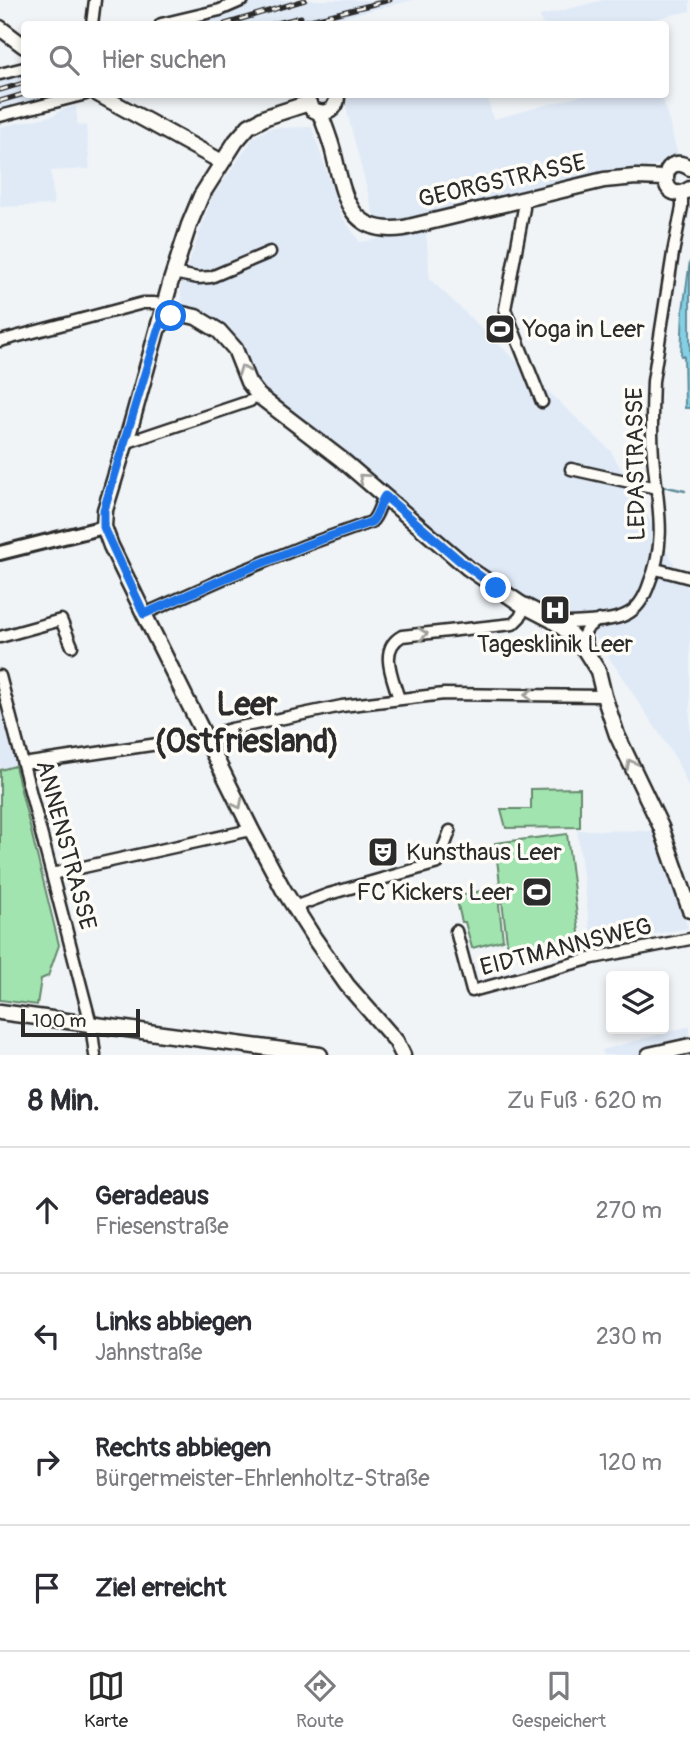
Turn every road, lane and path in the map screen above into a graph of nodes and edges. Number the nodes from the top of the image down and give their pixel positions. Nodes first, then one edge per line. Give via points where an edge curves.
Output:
1 (95, 0) edge
2 (243, 0) edge
3 (92, 21) edge
4 (174, 21) edge
5 (0, 28) edge
6 (21, 44) edge
7 (21, 69) edge
8 (0, 74) edge
9 (70, 98) edge
10 (105, 98) edge
11 (337, 98) edge
12 (317, 105) edge
13 (0, 116) edge
14 (222, 162) junction
15 (690, 168) edge
16 (666, 178) junction
17 (686, 191) edge
18 (523, 199) junction
19 (270, 252) dead end
20 (173, 274) junction
21 (168, 290) junction
22 (164, 305) junction
23 (178, 313) junction
24 (158, 330) junction
25 (0, 341) edge
26 (250, 401) dead end
27 (542, 402) dead end
28 (125, 443) junction
29 (571, 466) dead end
30 (657, 485) junction
31 (385, 496) junction
32 (104, 527) junction
33 (0, 553) edge
34 (656, 569) junction
35 (690, 578) edge
36 (525, 606) junction
37 (144, 614) junction
38 (600, 620) junction
39 (562, 628) junction
40 (0, 637) edge
41 (72, 646) dead end
42 (589, 655) junction
43 (0, 676) edge
44 (604, 696) junction
45 (400, 699) junction
46 (209, 738) junction
47 (23, 764) junction
48 (252, 831) junction
49 (450, 831) dead end
50 (52, 874) junction
51 (294, 906) junction
52 (690, 909) edge
53 (456, 931) dead end
54 (690, 939) edge
55 (0, 1012) edge
56 (91, 1024) junction
57 (690, 1046) edge
58 (95, 1055) edge
59 (320, 1055) edge
60 (402, 1055) edge
61 (649, 1055) edge

1 - 3 street
2 - 4 street
5 - 6 main road
7 - 8 street
9 - 13 street
10 - 14 main road
11 - 12 main road via 336,104
12 - 14 main road via 248,126
12 - 18 main road, GEORGSTRASSE via 346,202 365,222 395,229
14 - 20 main road via 197,205
15 - 16 main road via 674,165
16 - 17 main road via 674,192
16 - 18 main road, GEORGSTRASSE via 604,180
17 - 30 street, LEDASTRASSE via 653,381
18 - 27 street via 505,309
19 - 20 street via 211,277
20 - 21 main road
21 - 22 main road
21 - 23 main road
22 - 24 main road
22 - 25 street via 143,303
23 - 24 main road
31 -> 23 main road via 255,391 235,349 219,331 196,317
24 - 28 main road
26 - 28 street
28 - 32 main road via 104,510
29 - 30 street
30 - 34 street, LEDASTRASSE via 661,525
31 - 36 main road via 460,561
31 - 37 street via 371,522
32 - 33 street
32 - 37 main road
34 - 35 street
34 - 38 street, LEDASTRASSE via 633,611
36 - 39 main road
45 -> 36 street via 388,663 396,639 513,624
37 - 46 main road
38 - 39 street, LEDASTRASSE
38 - 42 street via 584,634
39 - 42 main road
40 - 41 street via 61,620
42 - 44 main road
43 - 47 street, ANNENSTRASSE
44 -> 45 street via 444,694
52 -> 44 main road via 661,827 621,746
45 - 46 street via 292,715
46 - 47 street
46 -> 48 main road
47 - 50 street, ANNENSTRASSE
48 - 50 street
48 - 51 main road
49 - 51 street via 438,863
50 - 56 street, ANNENSTRASSE
51 - 60 main road
53 - 54 street, EIDTMANNSWEG via 472,992 593,958
55 - 56 main road
56 - 58 street, ANNENSTRASSE
56 - 59 main road
57 - 61 main road

